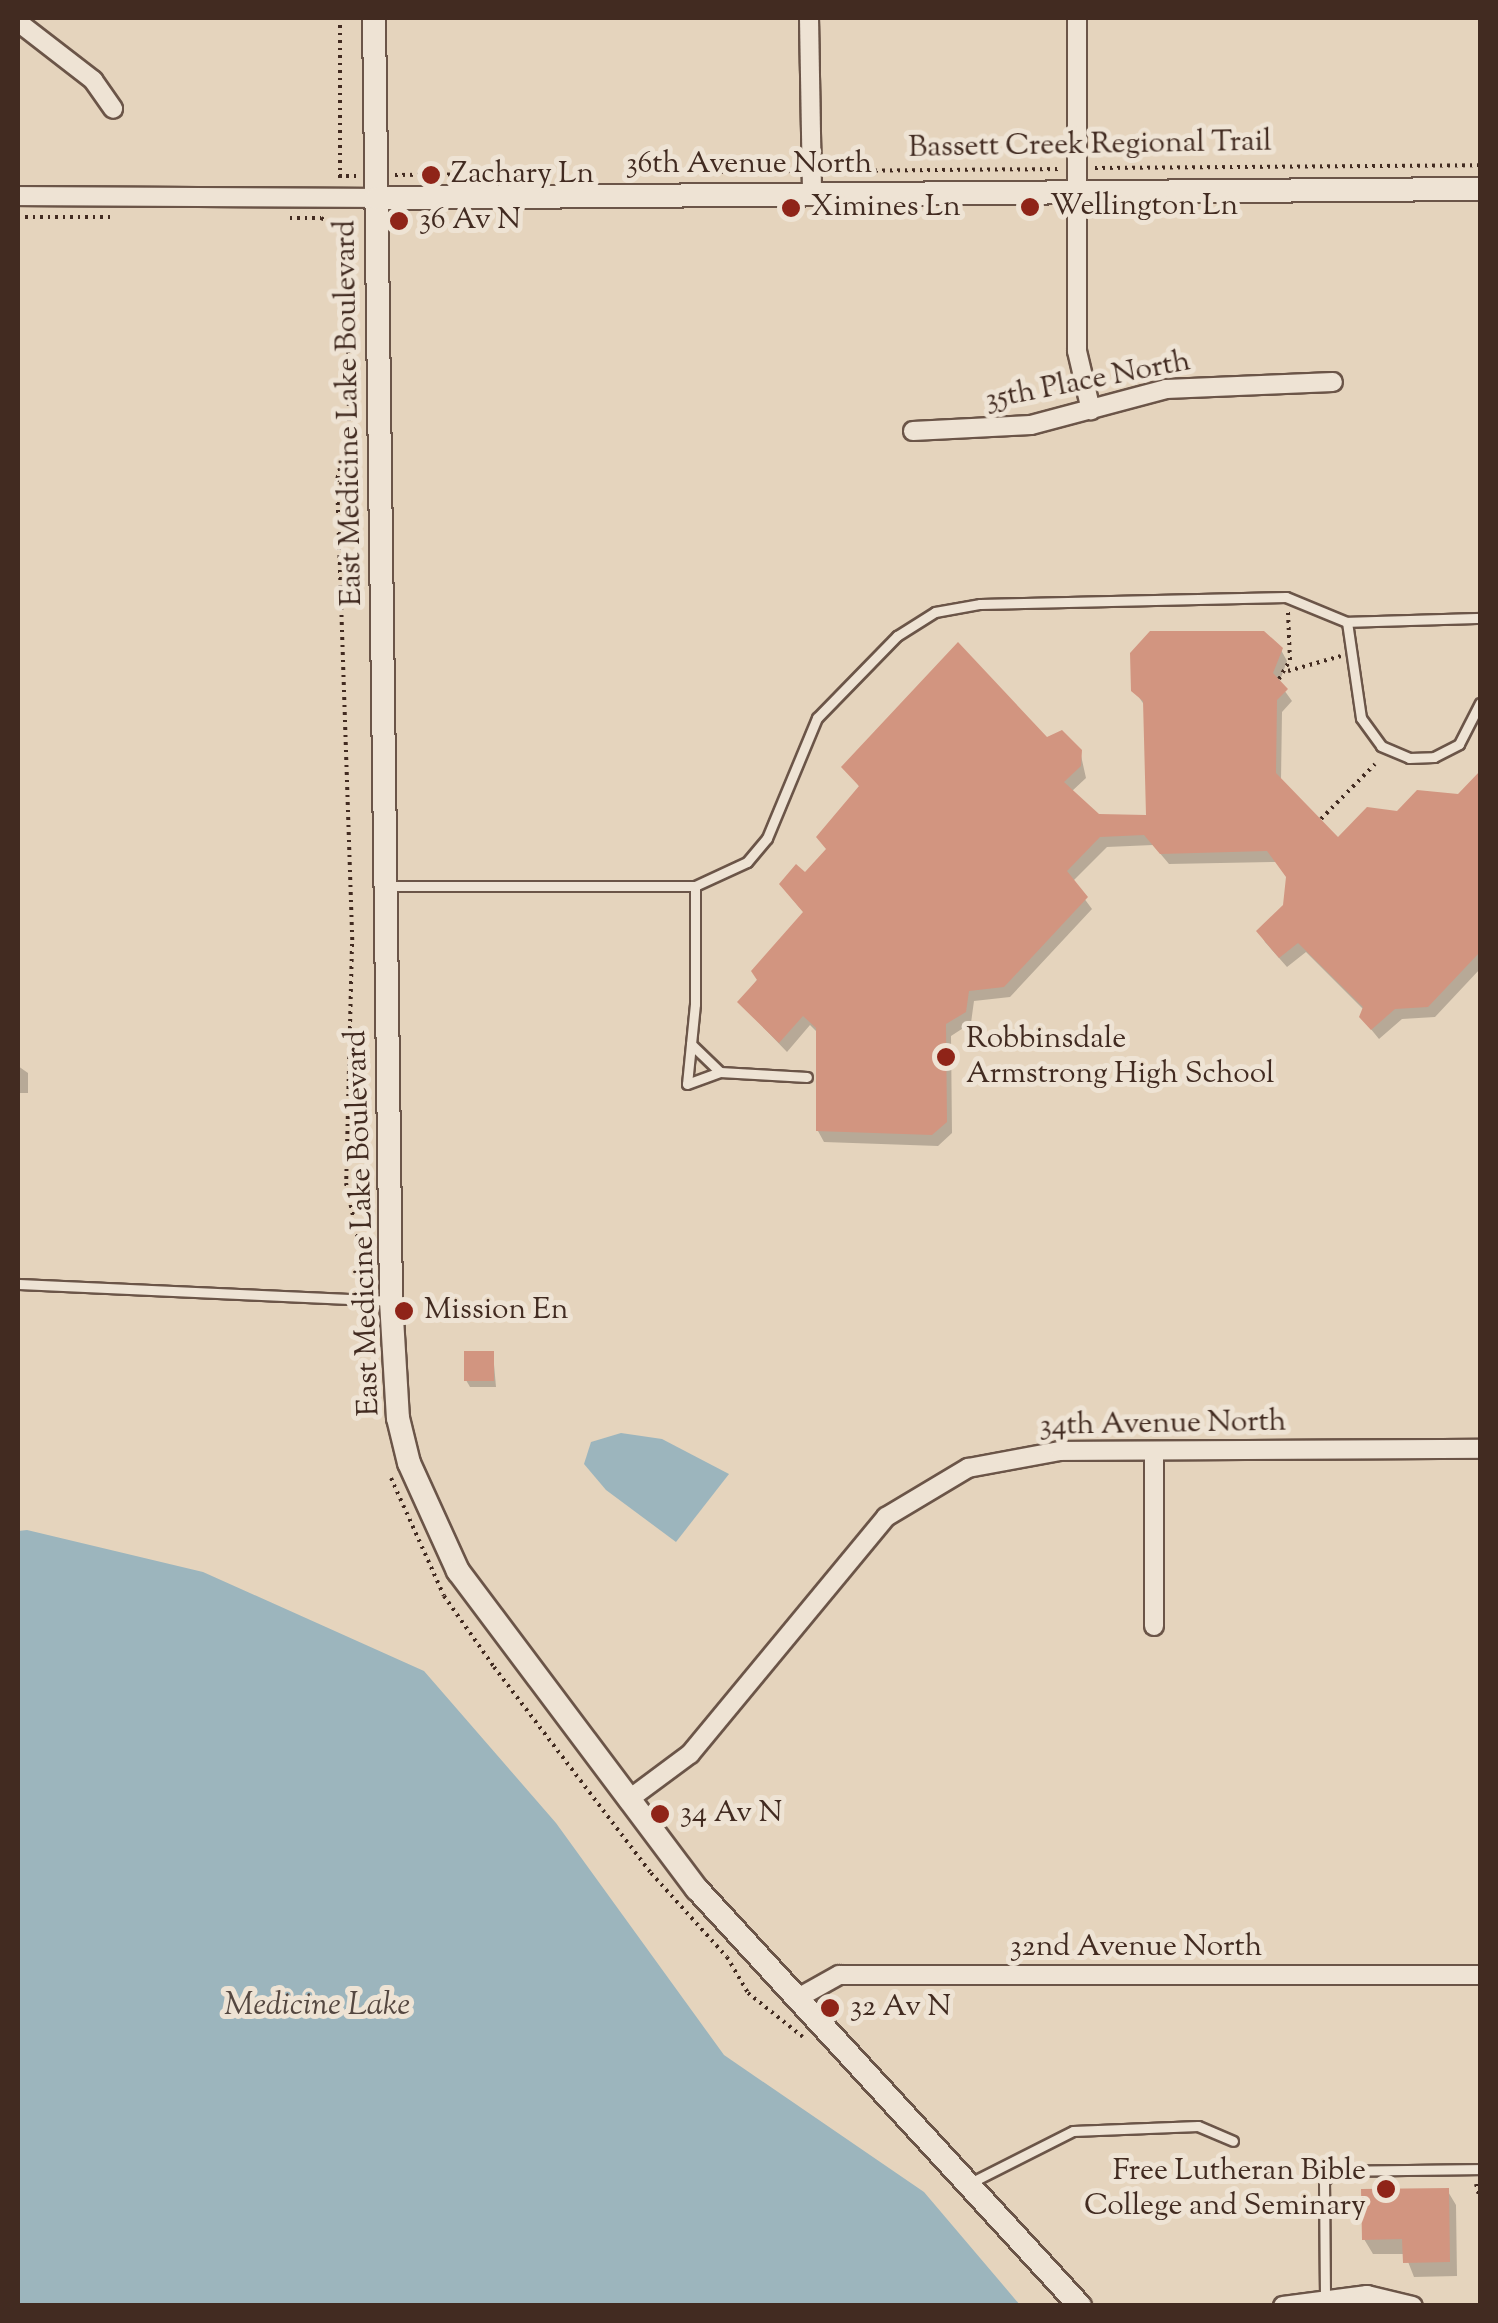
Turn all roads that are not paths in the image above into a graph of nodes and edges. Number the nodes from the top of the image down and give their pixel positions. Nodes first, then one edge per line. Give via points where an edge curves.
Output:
1 (374, 18) edge
2 (809, 18) edge
3 (1077, 18) edge
4 (18, 22) edge
5 (113, 110) dead end
6 (1076, 180) junction
7 (812, 183) junction
8 (377, 187) junction
9 (1480, 188) edge
10 (18, 196) edge
11 (1333, 382) dead end
12 (1091, 410) junction
13 (912, 431) dead end
14 (1480, 618) edge
15 (1347, 622) junction
16 (1480, 703) edge
17 (386, 886) junction
18 (696, 886) junction
19 (691, 1044) junction
20 (720, 1072) junction
21 (807, 1077) dead end
22 (18, 1284) edge
23 (391, 1301) junction
24 (1480, 1450) edge
25 (1154, 1451) junction
26 (1154, 1626) dead end
27 (628, 1800) junction
28 (1480, 1975) edge
29 (798, 1998) junction
30 (1233, 2141) dead end
31 (1480, 2169) edge
32 (972, 2182) junction
33 (1325, 2296) junction
34 (1080, 2306) edge
35 (1283, 2306) edge
36 (1413, 2306) edge

1 - 8 street, East Medicine Lake Boulevard
2 - 7 street
3 - 6 street
4 - 5 street via 93,80
6 - 7 street, 36th Avenue North
6 - 9 street, 36th Avenue North
6 - 12 street via 1077,351
7 - 8 street, 36th Avenue North
8 - 10 street, 36th Avenue North via 341,197
8 - 17 street, East Medicine Lake Boulevard
11 - 12 street, 35th Place North via 1166,389
12 - 13 street, 35th Place North via 991,431
14 - 15 lane
15 - 16 lane via 1361,718 1381,746 1409,758 1434,757 1459,744
15 - 18 lane via 1286,598 980,604 935,612 897,636 817,718 766,838 747,862
17 - 18 lane
17 - 23 street, East Medicine Lake Boulevard
18 - 19 lane
19 - 20 lane
19 - 20 lane via 686,1084
20 - 21 lane
22 - 23 lane
23 - 27 street, East Medicine Lake Boulevard via 398,1418 438,1538
24 - 25 street, 34th Avenue North
25 - 26 street
25 - 27 street, 34th Avenue North via 1013,1456 925,1490 886,1517 852,1554 690,1754
27 - 29 street, East Medicine Lake Boulevard via 741,1942
28 - 29 street, 32nd Avenue North via 839,1975
29 - 32 street, East Medicine Lake Boulevard
30 - 32 lane via 1198,2126 1073,2130
31 - 33 lane via 1334,2171 1324,2181
32 - 34 street, East Medicine Lake Boulevard
33 - 35 street
33 - 36 street via 1366,2295

